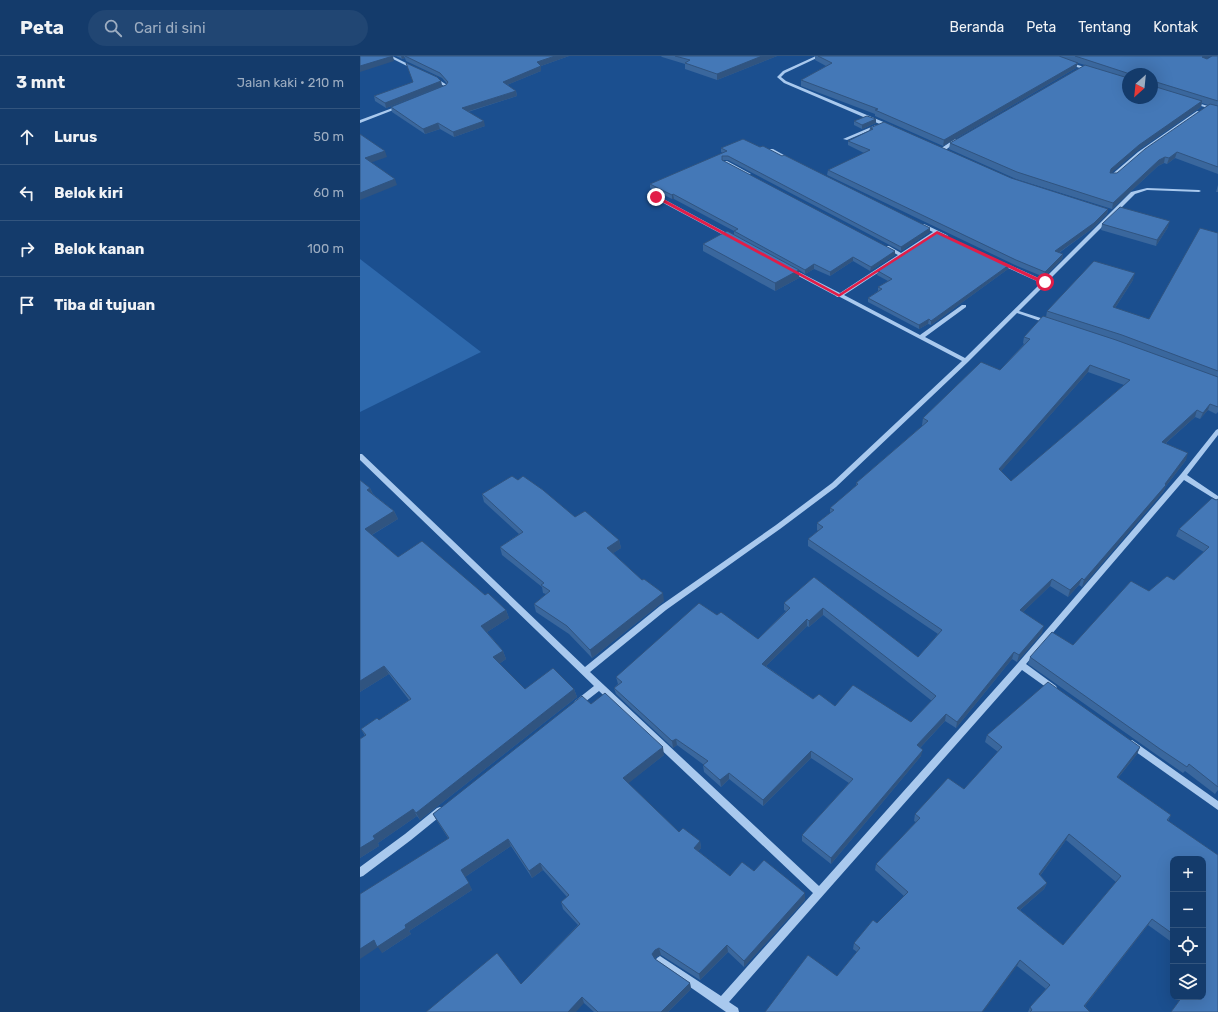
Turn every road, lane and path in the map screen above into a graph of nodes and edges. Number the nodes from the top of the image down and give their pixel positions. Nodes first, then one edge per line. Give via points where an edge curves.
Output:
1 (389, 56) edge
2 (819, 56) edge
3 (1061, 61) edge
4 (1083, 68) junction
5 (421, 71) edge
6 (1077, 72) edge
7 (1098, 72) edge
8 (427, 74) edge
9 (433, 95) edge
10 (1186, 100) edge
11 (404, 106) edge
12 (1207, 106) junction
13 (1218, 110) edge
14 (360, 122) edge
15 (884, 123) junction
16 (897, 129) edge
17 (962, 138) edge
18 (845, 139) dead end
19 (936, 147) edge
20 (771, 150) edge
21 (942, 150) junction
22 (949, 153) edge
23 (725, 162) edge
24 (799, 164) edge
25 (753, 177) edge
26 (1112, 177) edge
27 (1199, 191) dead end
28 (656, 197) dead end
29 (1107, 211) edge
30 (1114, 213) junction
31 (917, 222) edge
32 (937, 232) junction
33 (733, 239) edge
34 (951, 239) edge
35 (880, 244) edge
36 (901, 255) junction
37 (993, 259) edge
38 (783, 265) edge
39 (1045, 282) junction
40 (839, 296) junction
41 (964, 306) dead end
42 (1015, 311) junction
43 (1051, 323) edge
44 (921, 337) junction
45 (966, 362) junction
46 (1218, 431) edge
47 (360, 456) edge
48 (1183, 476) junction
49 (1218, 499) edge
50 (1021, 665) junction
51 (585, 672) junction
52 (599, 686) junction
53 (1059, 692) edge
54 (568, 710) edge
55 (1123, 738) edge
56 (1218, 806) edge
57 (444, 808) edge
58 (360, 873) edge
59 (819, 892) junction
60 (660, 961) edge
61 (722, 1003) junction
62 (734, 1012) edge

1 - 5 street
2 - 15 street via 784,72 779,77 785,82
3 - 4 street
4 - 6 street
4 - 7 street
8 - 9 street via 446,86 445,90
10 - 12 street
11 - 14 street
12 - 13 street
12 - 26 street via 1140,153
15 - 16 street
15 - 18 street
17 - 21 street
19 - 21 street
20 - 24 street
21 - 22 street
23 - 25 street
27 - 30 street via 1160,188 1141,190 1133,193
28 - 33 street
29 - 30 street
30 - 39 street
31 - 32 street
32 - 34 street
32 - 36 street
35 - 36 street
36 - 40 street
37 - 39 street
38 - 40 street
39 - 42 street
40 - 44 street
41 - 44 street
42 - 43 street
42 - 45 street
44 - 45 street
45 - 51 street via 834,485 663,608
46 - 48 street
47 - 51 street
48 - 49 street
48 - 50 street
50 - 53 street
50 - 59 street
51 - 52 street
52 - 54 street
52 - 59 street
55 - 56 street
57 - 58 street
59 - 61 street
60 - 61 street
61 - 62 street

